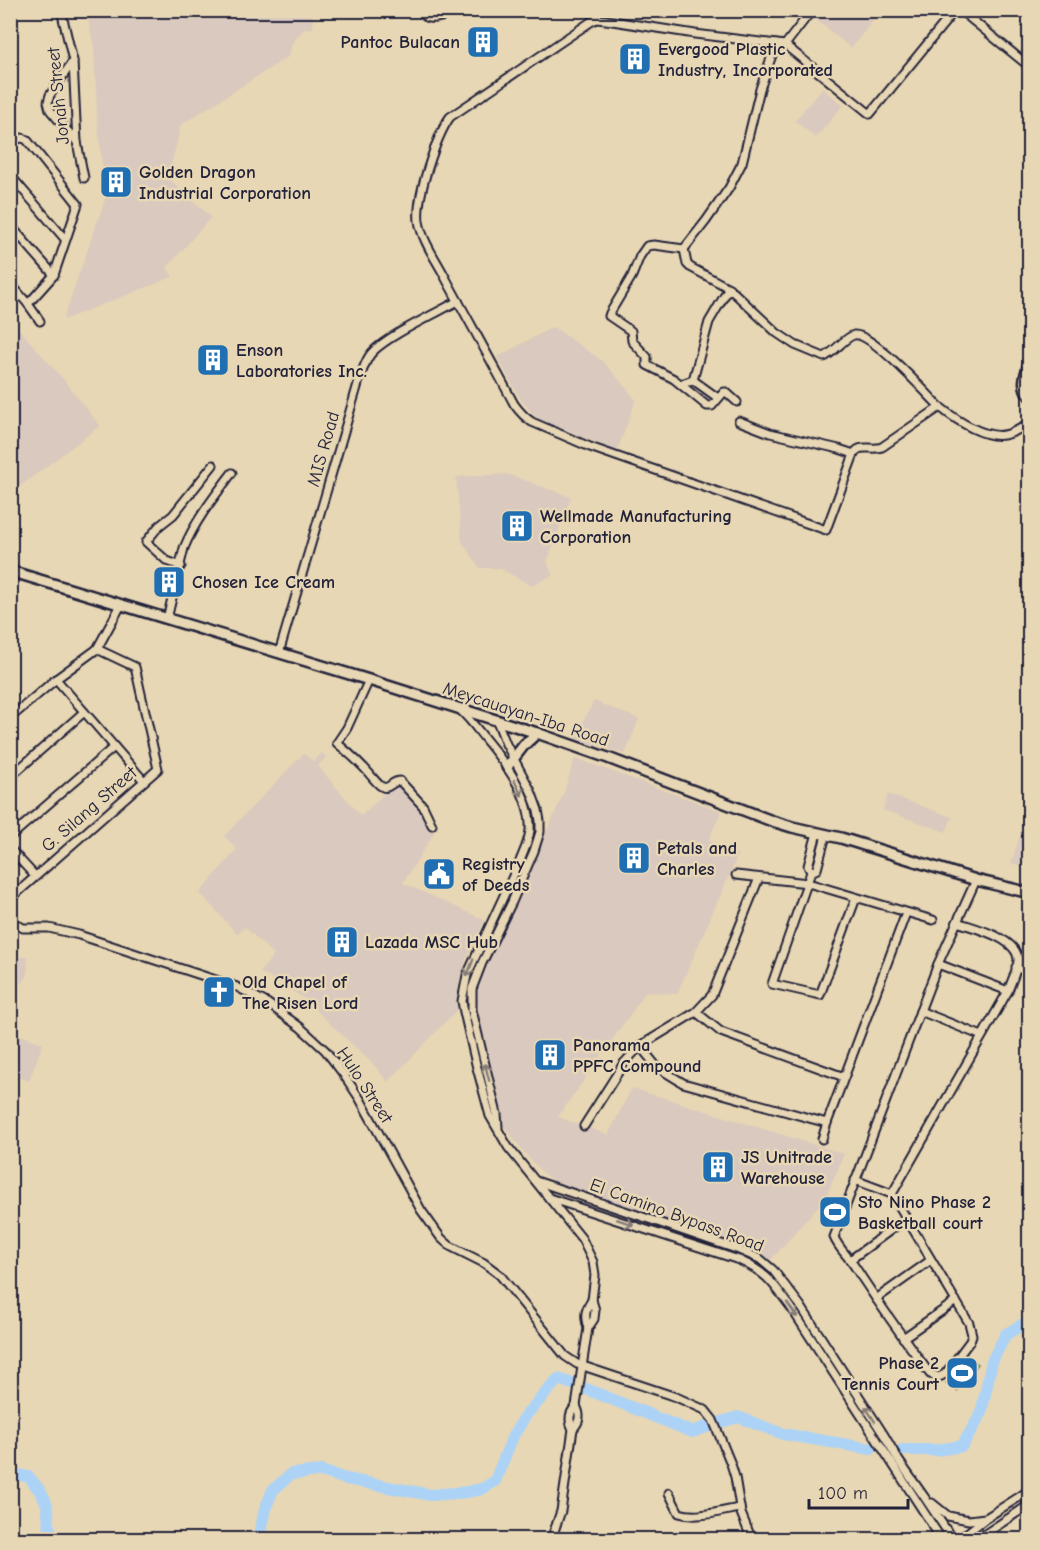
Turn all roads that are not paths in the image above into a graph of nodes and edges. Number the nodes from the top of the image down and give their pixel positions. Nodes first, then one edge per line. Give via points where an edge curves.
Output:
1 (61, 10) edge
2 (812, 10) edge
3 (955, 10) edge
4 (960, 10) edge
5 (459, 11) edge
6 (423, 13) edge
7 (776, 45) junction
8 (784, 45) junction
9 (73, 61) junction
10 (1029, 67) edge
11 (77, 142) junction
12 (10, 143) edge
13 (10, 176) edge
14 (84, 178) dead end
15 (10, 225) edge
16 (65, 239) junction
17 (684, 249) junction
18 (54, 276) junction
19 (10, 283) edge
20 (729, 288) junction
21 (458, 301) junction
22 (28, 304) junction
23 (1029, 304) edge
24 (1029, 309) edge
25 (40, 321) dead end
26 (1029, 361) edge
27 (693, 380) junction
28 (681, 384) junction
29 (1029, 396) edge
30 (718, 398) junction
31 (737, 402) dead end
32 (940, 407) junction
33 (739, 421) dead end
34 (1029, 424) edge
35 (854, 454) junction
36 (213, 465) dead end
37 (232, 473) dead end
38 (181, 566) junction
39 (10, 572) edge
40 (121, 605) junction
41 (167, 620) junction
42 (97, 649) junction
43 (279, 653) junction
44 (56, 679) junction
45 (369, 680) junction
46 (459, 708) junction
47 (84, 712) junction
48 (10, 718) edge
49 (497, 721) junction
50 (537, 733) junction
51 (114, 747) junction
52 (514, 758) junction
53 (507, 767) junction
54 (10, 777) edge
55 (144, 781) junction
56 (432, 825) dead end
57 (821, 834) junction
58 (10, 837) edge
59 (10, 849) edge
60 (812, 851) junction
61 (821, 854) junction
62 (811, 872) junction
63 (736, 875) dead end
64 (35, 876) junction
65 (759, 878) junction
66 (976, 880) junction
67 (808, 883) junction
68 (1029, 893) edge
69 (856, 898) junction
70 (10, 899) edge
71 (906, 913) junction
72 (10, 919) edge
73 (933, 920) dead end
74 (957, 922) junction
75 (938, 964) junction
76 (1016, 967) junction
77 (1029, 972) edge
78 (1008, 991) junction
79 (920, 1011) junction
80 (696, 1012) junction
81 (982, 1036) junction
82 (640, 1046) junction
83 (844, 1077) junction
84 (827, 1123) junction
85 (584, 1126) dead end
86 (498, 1130) junction
87 (822, 1140) dead end
88 (855, 1180) junction
89 (534, 1181) junction
90 (892, 1194) junction
91 (549, 1198) junction
92 (591, 1199) junction
93 (576, 1206) junction
94 (588, 1210) junction
95 (565, 1218) junction
96 (907, 1218) junction
97 (696, 1235) junction
98 (693, 1244) junction
99 (760, 1259) junction
100 (850, 1260) junction
101 (931, 1260) junction
102 (756, 1267) junction
103 (876, 1299) junction
104 (956, 1301) junction
105 (903, 1338) junction
106 (582, 1366) junction
107 (886, 1446) junction
108 (1029, 1490) edge
109 (669, 1493) dead end
110 (925, 1497) junction
111 (1029, 1503) edge
112 (740, 1508) junction
113 (986, 1518) junction
114 (551, 1539) edge
115 (753, 1539) edge
116 (942, 1539) edge
117 (953, 1539) edge
118 (958, 1539) edge
119 (976, 1539) edge

1 - 9 street, Jonah Street
2 - 8 street
3 - 8 street via 870,114
4 - 10 street
5 - 6 street via 434,18
7 - 8 street
7 - 17 street via 760,89 742,163 729,188
7 - 21 street via 597,19 450,117 430,165 419,216 426,242
9 - 11 street, Jonah Street
9 - 11 street via 48,102 50,110
11 - 14 street, Jonah Street
12 - 16 street via 23,137 27,140 78,204
13 - 16 street
15 - 18 street
16 - 18 street
17 - 20 street via 690,267
17 - 28 street via 647,246 609,316 631,331 632,341 647,357 647,366
18 - 22 street
19 - 22 street
20 - 27 street via 709,322
20 - 32 street via 777,333 824,357 854,335 864,337
21 - 35 street via 520,413 590,447 826,530
21 - 43 street, MIS Road via 382,344 364,366
22 - 25 street
23 - 24 main road
26 - 29 main road via 1024,383
27 - 28 street
27 - 30 street
28 - 30 street via 707,406
30 - 31 street via 726,392
32 - 34 street via 956,420 992,435 1008,434
32 - 35 street via 882,447 860,448
33 - 35 street
36 - 38 street via 146,542 167,561
37 - 38 street via 187,541
38 - 41 street
39 - 40 main road, Meycauayan-Iba Road
40 - 41 main road, Meycauayan-Iba Road
40 - 42 street
41 - 43 main road, Meycauayan-Iba Road
42 - 44 street
42 - 55 street, G. Silang Street via 135,667 158,768
43 - 45 main road, Meycauayan-Iba Road
44 - 47 street
44 - 48 street
45 - 46 main road, Meycauayan-Iba Road
45 - 56 street via 337,743 383,788 399,781 423,806
46 - 49 main road, Meycauayan-Iba Road
46 - 53 street
47 - 51 street
47 - 54 street
49 - 50 main road, Meycauayan-Iba Road
49 - 52 street
50 - 52 main road
50 - 57 main road, Meycauayan-Iba Road via 772,821
51 - 55 street
51 - 58 street
52 - 53 main road
86 -> 52 street via 471,999 475,979 540,831 538,810
53 -> 86 street via 523,797 530,831 520,861 466,975 462,1001 490,1116
55 - 64 street, G. Silang Street
57 - 60 street
57 - 61 street
57 - 66 main road, Meycauayan-Iba Road
59 - 64 street
60 - 61 street
60 - 62 street via 808,866
61 - 62 street via 817,869
62 - 67 street
63 - 65 street
64 - 70 street, G. Silang Street
65 - 67 street
65 - 80 street via 712,995
66 - 68 main road, Meycauayan-Iba Road
66 - 74 street
67 - 69 street
67 - 69 street via 772,984 820,995
69 - 71 street
71 - 73 street
71 - 83 street
72 - 106 street, Hulo Street via 23,928 49,928 79,935 237,987 300,1027 344,1075 441,1238 491,1268 558,1348
74 - 75 street
74 - 76 street via 1007,940 1016,950
75 - 78 street
75 - 79 street
76 - 77 street
76 - 78 street
78 - 81 street
79 - 81 street
79 - 88 street
80 - 82 street
80 - 83 street via 722,1032
81 - 90 street
82 - 84 street via 657,1067 682,1083
82 - 85 street via 624,1063
83 - 84 street
84 - 87 street
86 - 89 street
88 - 90 street
88 - 100 street via 834,1237
89 - 91 street
89 - 92 street, El Camino Bypass Road
90 - 96 street
91 - 93 street, El Camino Bypass Road
91 - 95 street
92 - 94 street
92 - 97 street, El Camino Bypass Road
93 - 94 street, El Camino Bypass Road
93 - 95 street
94 -> 98 street, El Camino Bypass Road
95 - 106 street via 582,1239 595,1275 594,1319 588,1328
96 - 100 street
96 - 101 street
97 - 98 street
97 - 99 street, El Camino Bypass Road
98 - 102 street, El Camino Bypass Road
99 - 102 street
107 -> 99 street, El Camino Bypass Road via 800,1305
100 - 103 street
101 - 103 street
101 - 104 street
102 -> 107 street, El Camino Bypass Road via 789,1306
103 - 105 street
104 - 105 street
104 - 105 street via 972,1335 945,1374 930,1374
106 - 112 street, Hulo Street via 705,1410 731,1464
106 - 114 street via 576,1406 580,1412 578,1424 573,1429 561,1511
107 - 110 street, El Camino Bypass Road
107 - 116 street, El Camino Bypass Road
108 - 113 street
109 - 112 street via 679,1513 684,1515
110 - 113 street via 948,1516
110 - 117 street, El Camino Bypass Road
111 - 119 street
112 - 115 street, Hulo Street
113 - 118 street

